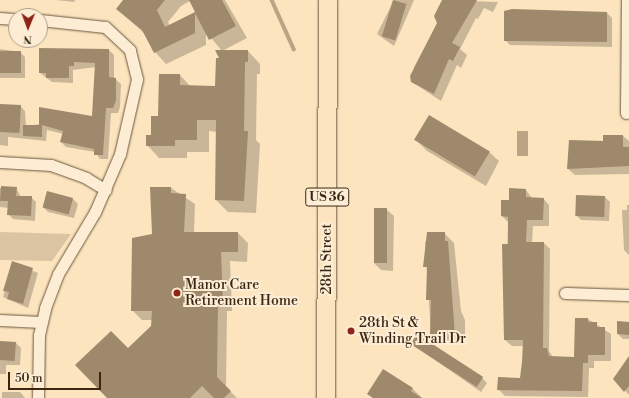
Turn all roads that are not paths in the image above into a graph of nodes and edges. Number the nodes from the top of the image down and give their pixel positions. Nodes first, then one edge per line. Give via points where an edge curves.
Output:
1 (328, 0) edge
2 (627, 0) edge
3 (48, 20) edge
4 (626, 113) dead end
5 (0, 162) edge
6 (106, 190) junction
7 (565, 294) dead end
8 (629, 295) edge
9 (0, 320) edge
10 (41, 322) junction
11 (38, 398) edge
12 (326, 398) edge

1 - 12 highway, 28th Street / US 36
2 - 4 street
3 - 6 street via 91,23 120,38 136,64 136,89 120,154
5 - 6 street via 51,165 86,178
6 - 10 street via 58,274
7 - 8 street
9 - 10 street
10 - 11 street

